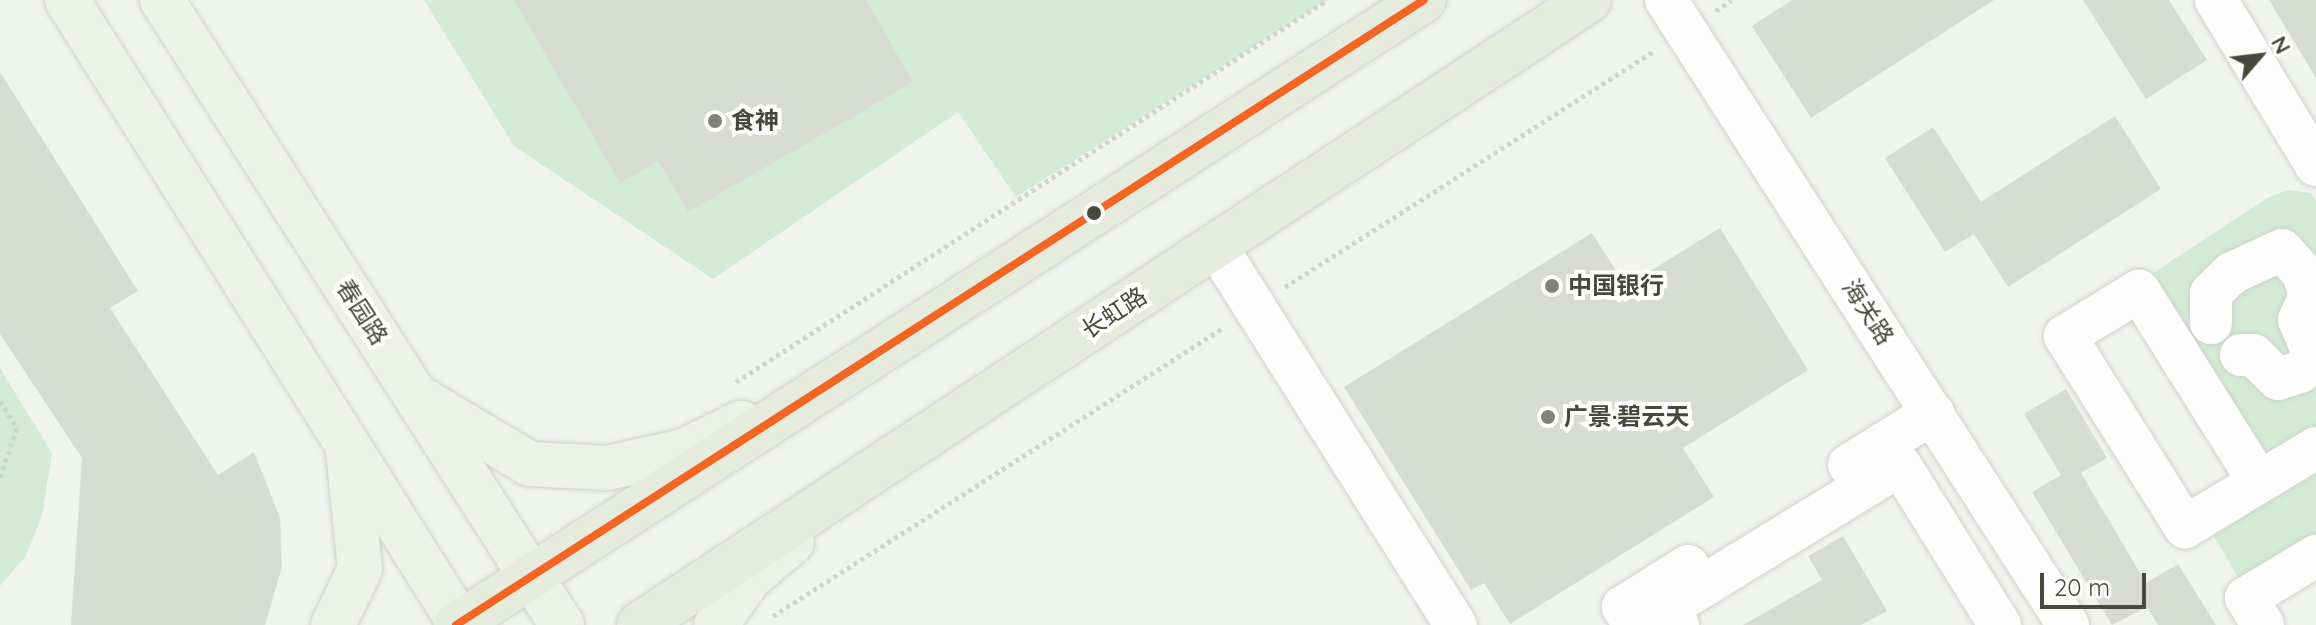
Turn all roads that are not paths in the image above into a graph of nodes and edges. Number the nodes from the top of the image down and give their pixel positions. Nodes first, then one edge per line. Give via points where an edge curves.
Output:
1 (67, 0) edge
2 (162, 0) edge
3 (1424, 0) edge
4 (1589, 0) edge
5 (1666, 0) edge
6 (2216, 0) edge
7 (2313, 152) edge
8 (1216, 246) junction
9 (2211, 323) junction
10 (2169, 339) junction
11 (2241, 355) junction
12 (852, 370) junction
13 (417, 397) junction
14 (2212, 407) junction
15 (1933, 413) junction
16 (347, 440) junction
17 (2316, 448) edge
18 (902, 452) junction
19 (2259, 482) junction
20 (2316, 556) edge
21 (531, 576) junction
22 (1617, 619) edge
23 (459, 624) edge
24 (333, 625) edge
25 (562, 625) edge
26 (639, 625) edge
27 (716, 625) edge
28 (1456, 625) edge
29 (1678, 625) edge
30 (2000, 625) edge
31 (2068, 625) edge
32 (2263, 625) edge

1 - 16 main road
2 - 13 main road, 春园路
3 - 12 highway
4 - 8 highway, 长虹路
5 - 15 street, 海关路
6 - 7 street
8 - 18 highway, 长虹路
8 - 28 street
9 - 10 street
9 - 11 street via 2232,336
9 - 11 street via 2211,293 2232,273 2282,250 2303,273 2310,296 2299,320 2315,357 2300,372 2278,379 2253,355
10 - 14 street
10 - 19 street via 2139,291 2065,336 2185,527
11 - 14 street
12 - 13 main road via 684,451 607,468 530,464
12 - 21 highway
13 - 21 main road, 春园路
14 - 19 street
15 - 22 street
15 - 31 street, 海关路
16 - 23 main road
16 - 24 main road via 360,569
17 - 19 street
18 - 26 highway, 长虹路
18 - 27 main road via 749,578
20 - 32 street via 2246,598
21 - 23 highway
21 - 25 main road, 春园路
29 - 30 street via 1667,608 1900,465

